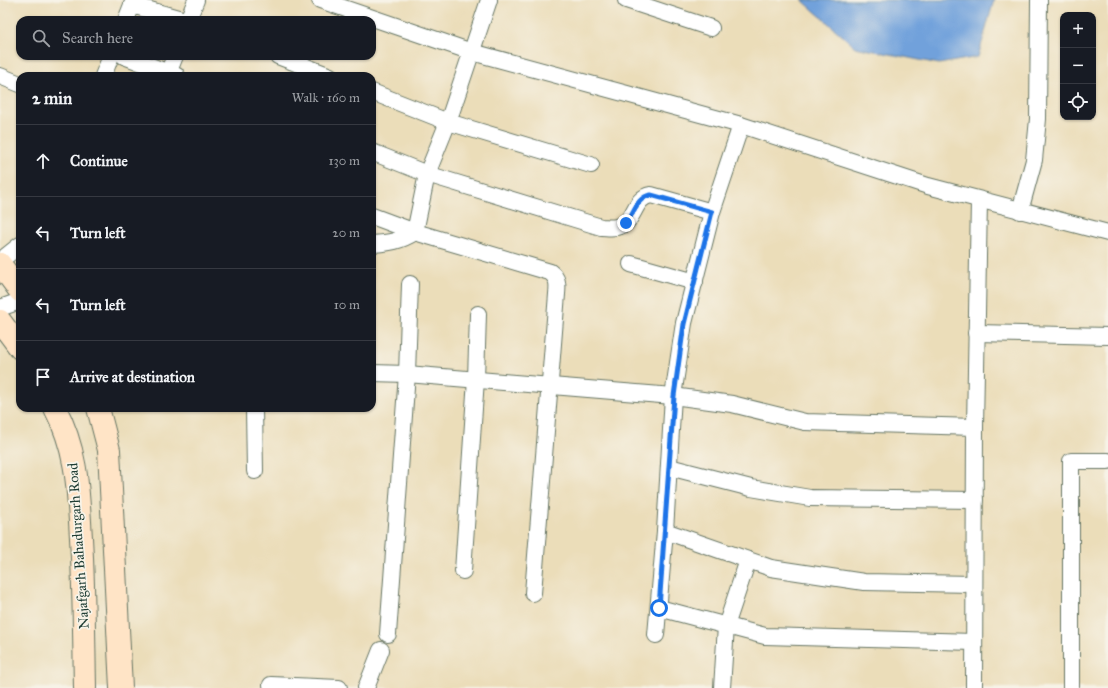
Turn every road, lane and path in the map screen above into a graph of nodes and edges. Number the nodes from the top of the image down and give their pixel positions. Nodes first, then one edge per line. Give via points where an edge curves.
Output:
1 (196, 0) edge
2 (320, 0) edge
3 (488, 0) edge
4 (626, 0) edge
5 (1039, 0) edge
6 (133, 2) edge
7 (128, 16) edge
8 (173, 16) edge
9 (190, 16) edge
10 (367, 16) edge
11 (376, 19) edge
12 (711, 28) dead end
13 (472, 52) junction
14 (109, 60) edge
15 (134, 60) edge
16 (174, 60) edge
17 (288, 60) edge
18 (105, 72) edge
19 (164, 72) edge
20 (172, 72) edge
21 (320, 72) edge
22 (0, 76) edge
23 (16, 82) edge
24 (376, 94) edge
25 (448, 122) junction
26 (741, 125) junction
27 (376, 154) edge
28 (591, 165) dead end
29 (427, 174) junction
30 (979, 200) junction
31 (1020, 210) junction
32 (712, 212) junction
33 (376, 217) edge
34 (415, 232) junction
35 (1108, 233) edge
36 (376, 244) edge
37 (16, 249) edge
38 (0, 263) edge
39 (631, 264) dead end
40 (695, 282) junction
41 (410, 284) dead end
42 (16, 285) edge
43 (16, 302) edge
44 (0, 308) edge
45 (478, 314) dead end
46 (0, 321) edge
47 (976, 333) junction
48 (1108, 336) edge
49 (16, 343) edge
50 (376, 373) edge
51 (407, 374) junction
52 (476, 379) junction
53 (549, 386) junction
54 (674, 396) junction
55 (57, 412) edge
56 (99, 412) edge
57 (254, 412) edge
58 (975, 428) junction
59 (1108, 461) edge
60 (669, 467) junction
61 (255, 471) dead end
62 (975, 500) junction
63 (665, 531) junction
64 (748, 560) junction
65 (463, 571) dead end
66 (974, 584) junction
67 (533, 593) dead end
68 (659, 608) junction
69 (726, 626) junction
70 (388, 634) dead end
71 (656, 635) dead end
72 (974, 642) junction
73 (381, 650) dead end
74 (271, 685) dead end
75 (85, 688) edge
76 (121, 688) edge
77 (339, 688) edge
78 (366, 688) edge
79 (722, 688) edge
80 (974, 688) edge
81 (1071, 688) edge

1 - 9 street
2 - 10 street
3 - 13 street
4 - 12 street
5 - 31 street via 1038,119 1029,180
6 - 7 street
6 - 8 street
11 - 13 street
13 - 25 street
13 - 26 street
14 - 18 street
15 - 19 street
16 - 20 street
17 - 21 street
22 - 23 street
24 - 25 street
25 - 28 street
25 - 29 street
26 - 30 street
26 - 32 street
27 - 29 street
29 - 32 street via 601,227 617,227 626,223 639,201 644,196 651,195
29 - 34 street
30 - 31 street
30 - 47 street
31 - 35 street
32 - 40 street
33 - 34 street
34 - 36 street via 391,243
34 - 53 street via 550,272 555,276 558,283
37 - 38 street
38 - 42 main road
39 - 40 street
40 - 54 street via 684,324
41 - 51 street
43 - 44 street
45 - 52 street
46 - 49 main road
47 - 48 street
47 - 58 street
50 - 51 street
51 - 52 street
51 - 70 street
52 - 53 street
52 - 65 street
53 - 54 street
53 - 67 street
54 - 58 street via 732,404 804,422
54 - 60 street
55 - 75 main road, Najafgarh Bahadurgarh Road via 63,423 76,470 83,574
56 - 76 main road via 109,450
57 - 61 street
58 - 62 street
59 - 81 street via 1071,461
60 - 62 street via 752,488 810,498
60 - 63 street
62 - 66 street
63 - 64 street
63 - 68 street
64 - 66 street via 771,568 864,582
64 - 69 street
66 - 72 street
68 - 69 street
68 - 71 street
69 - 72 street via 765,636
69 - 79 street
72 - 80 street
73 - 78 street
74 - 77 street

